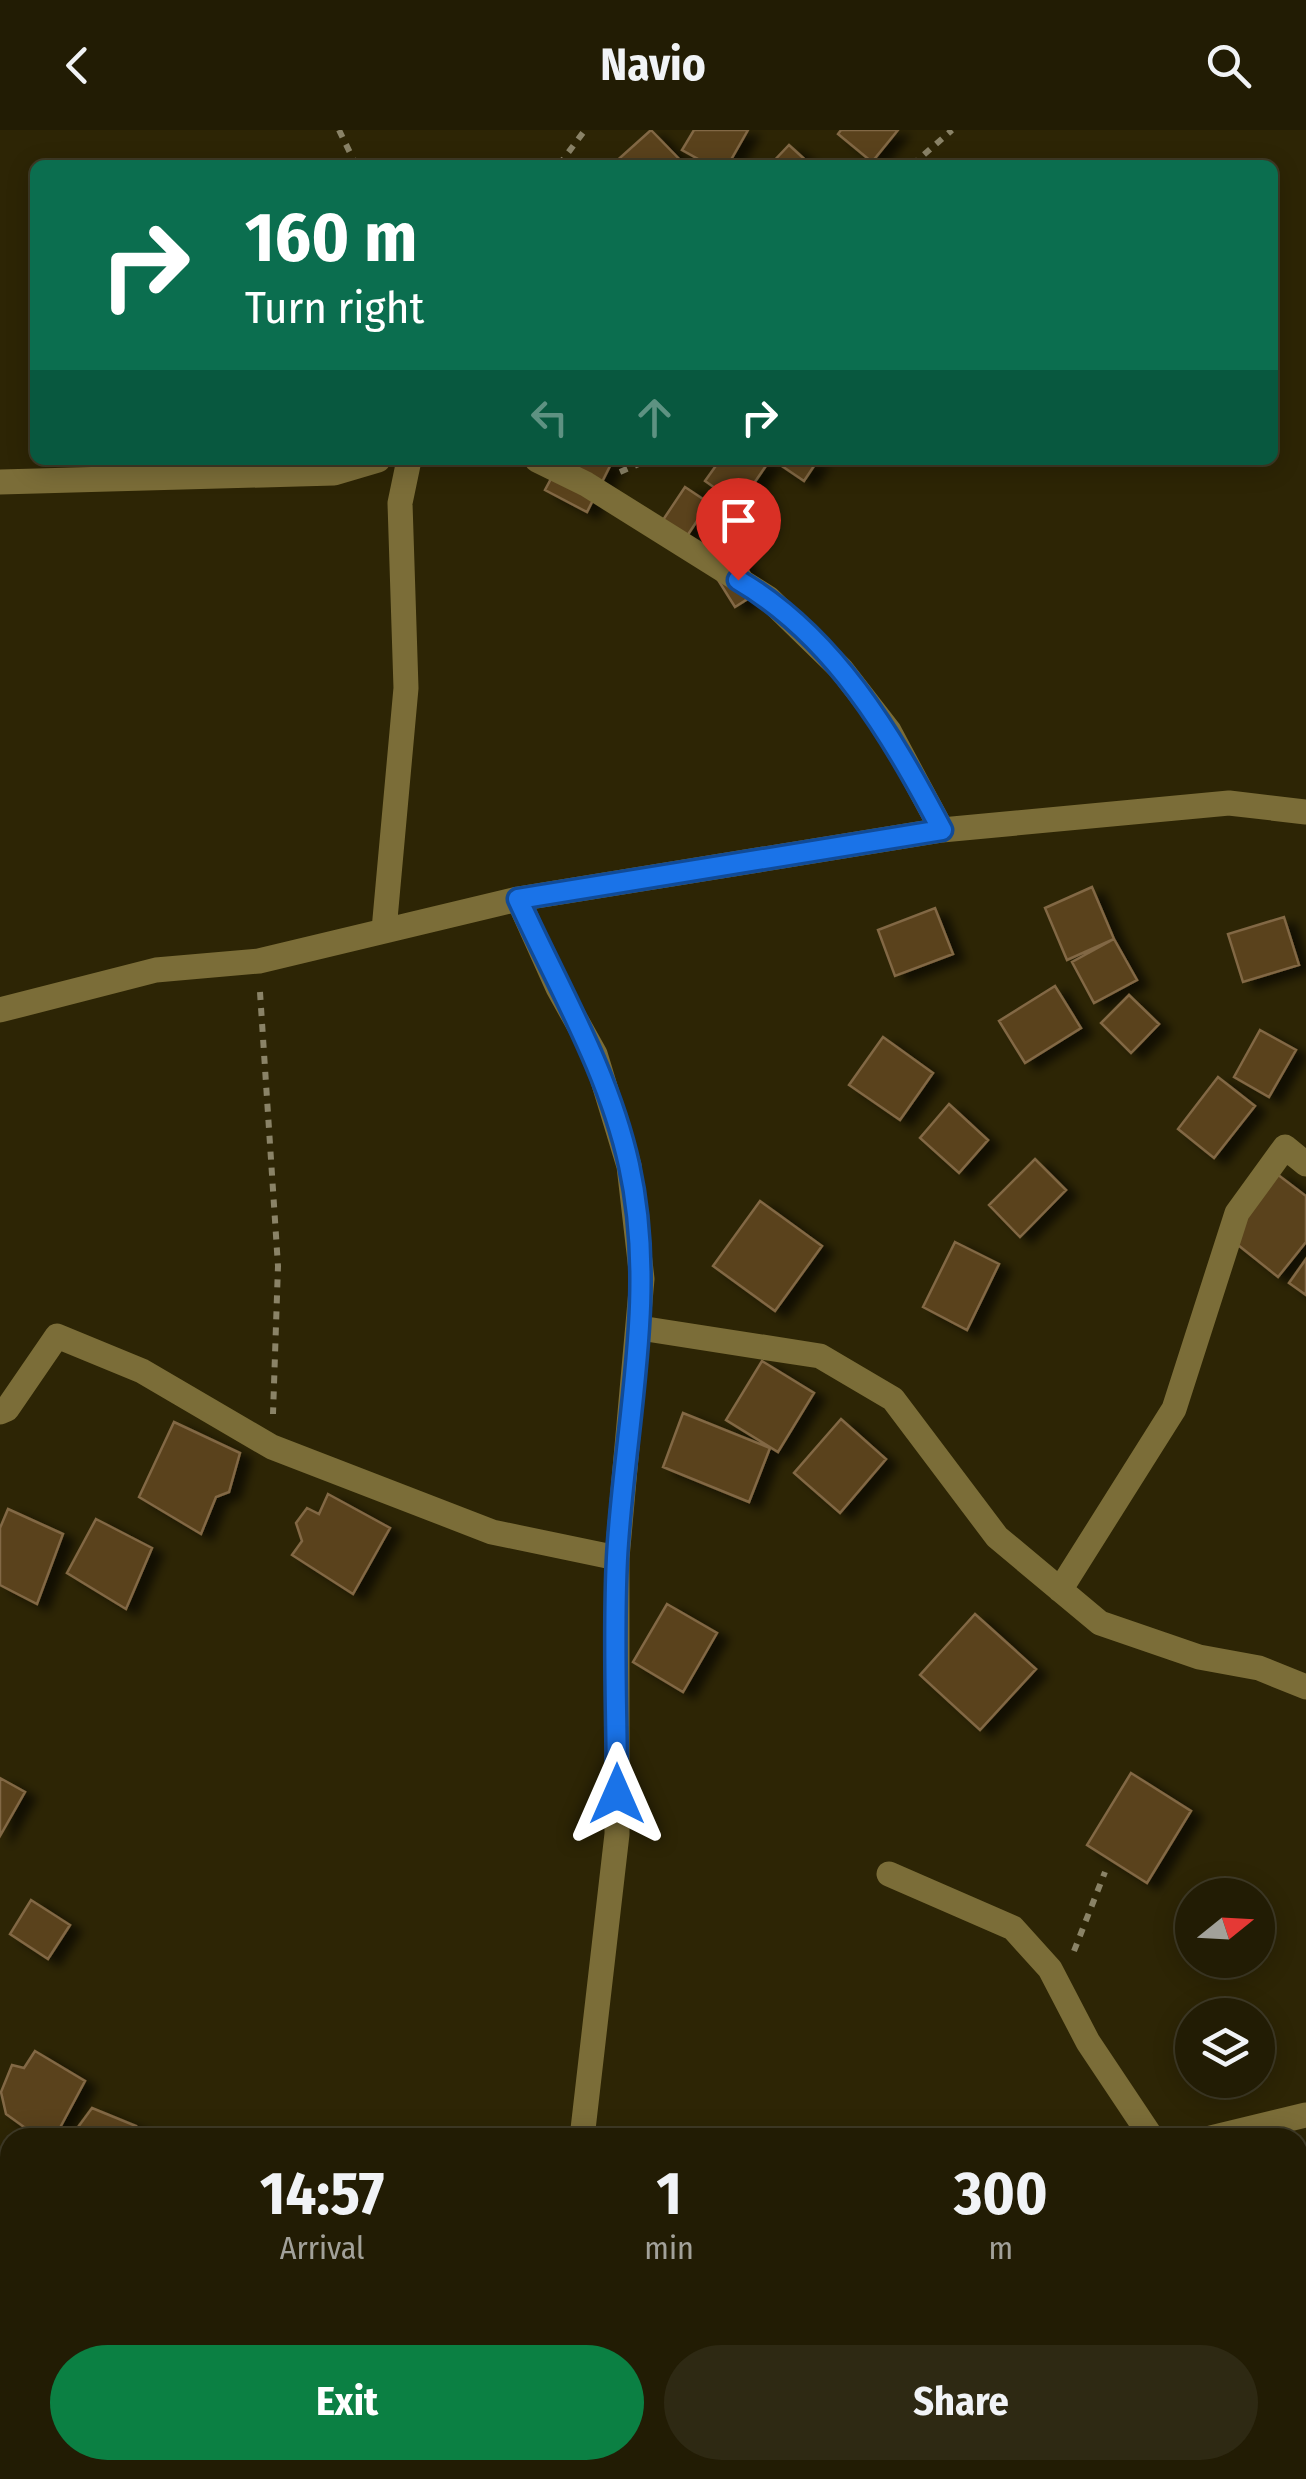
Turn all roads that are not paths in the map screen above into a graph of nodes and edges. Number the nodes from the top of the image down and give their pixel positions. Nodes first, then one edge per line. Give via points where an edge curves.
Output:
1 (361, 465) edge
2 (407, 465) edge
3 (547, 465) edge
4 (0, 482) edge
5 (1306, 812) edge
6 (942, 830) junction
7 (518, 899) junction
8 (384, 930) junction
9 (0, 1010) edge
10 (1306, 1164) edge
11 (640, 1328) junction
12 (0, 1412) edge
13 (617, 1558) junction
14 (1060, 1590) junction
15 (1306, 1688) edge
16 (888, 1874) dead end
17 (1306, 2115) edge
18 (583, 2128) edge
19 (1145, 2128) edge
20 (1252, 2128) edge

1 - 4 street via 334,473
2 - 8 street via 400,503 406,688
3 - 6 street via 768,598 840,669 889,731
5 - 6 street via 1229,803
6 - 7 street
7 - 8 street
7 - 11 street via 594,1054 629,1166 642,1278
8 - 9 street via 259,961 156,970
10 - 14 street via 1285,1147 1236,1213 1174,1408
11 - 13 street
11 - 14 street via 820,1356 893,1399 997,1537
12 - 13 street via 58,1336 142,1371 272,1447 492,1532
13 - 18 street via 617,1834
14 - 15 street via 1100,1623 1199,1657 1260,1668
16 - 19 street via 1013,1928 1050,1969
17 - 20 street

